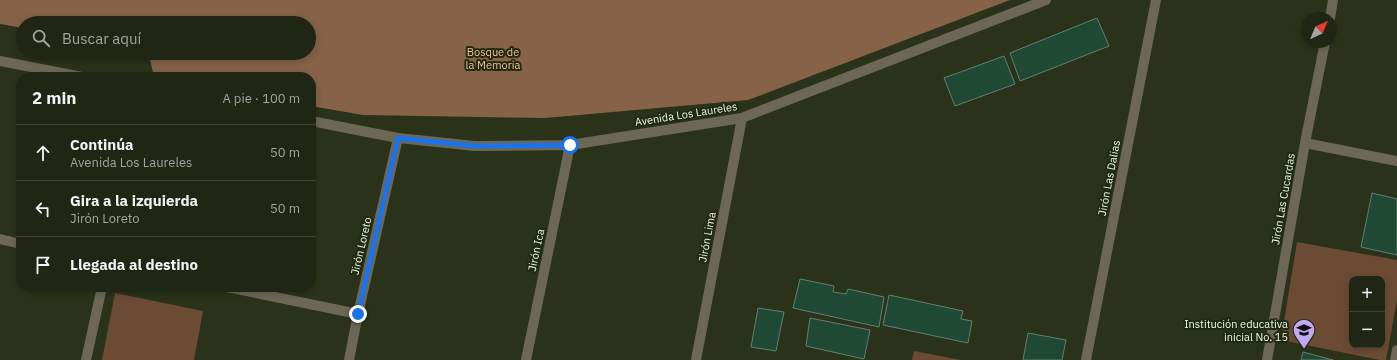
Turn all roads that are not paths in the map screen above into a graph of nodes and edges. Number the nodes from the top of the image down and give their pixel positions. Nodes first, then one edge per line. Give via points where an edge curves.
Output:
1 (1046, 0) edge
2 (1156, 0) edge
3 (1333, 0) edge
4 (1331, 12) edge
5 (1324, 48) edge
6 (0, 61) edge
7 (56, 72) edge
8 (742, 118) junction
9 (316, 122) edge
10 (398, 138) junction
11 (1305, 143) junction
12 (570, 145) junction
13 (1397, 161) edge
14 (0, 239) edge
15 (16, 243) edge
16 (101, 292) edge
17 (251, 292) edge
18 (358, 314) junction
19 (1397, 350) edge
20 (86, 360) edge
21 (349, 360) edge
22 (526, 360) edge
23 (696, 360) edge
24 (1086, 360) edge
25 (1267, 360) edge
26 (1395, 360) edge

1 - 8 street, Avenida Los Laureles
2 - 24 street, Jirón Las Dalias
3 - 4 street
5 - 11 street, Jirón Las Cucardas
6 - 7 street
8 - 12 street, Avenida Los Laureles
8 - 23 street, Jirón Lima
9 - 10 street, Avenida Los Laureles
10 - 12 street, Avenida Los Laureles via 475,146
10 - 18 street, Jirón Loreto
11 - 13 street
11 - 25 street, Jirón Las Cucardas
12 - 22 street, Jirón Ica
14 - 15 street
16 - 20 street
17 - 18 street
18 - 21 street, Jirón Loreto
19 - 26 street

